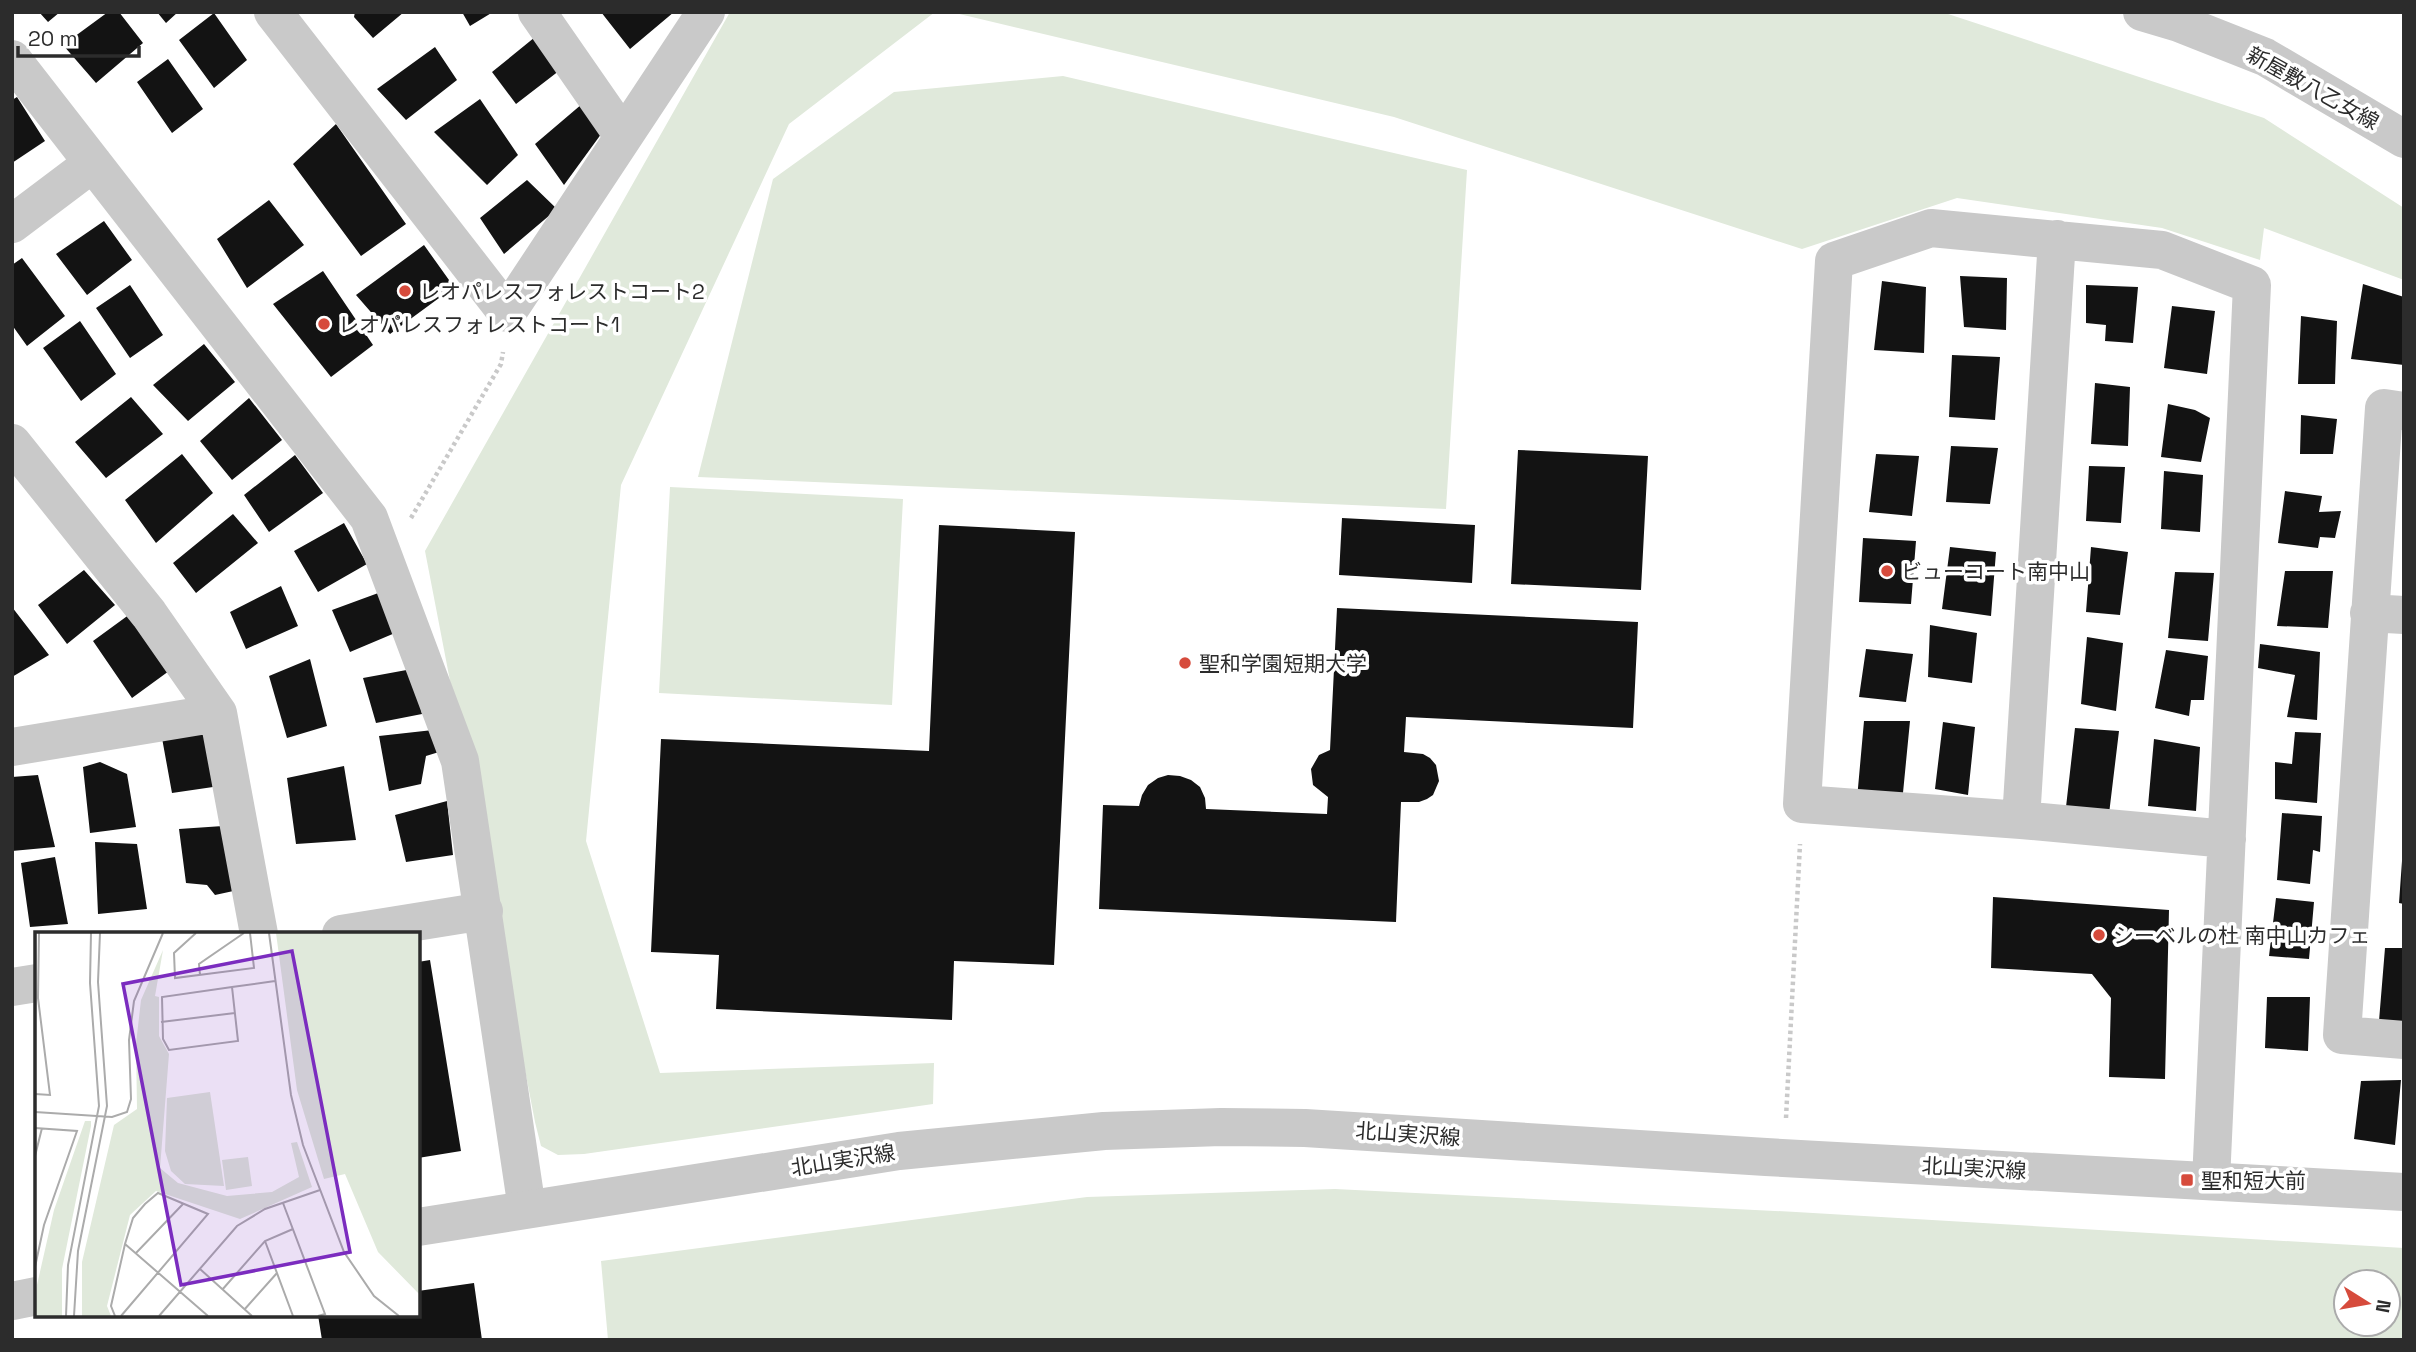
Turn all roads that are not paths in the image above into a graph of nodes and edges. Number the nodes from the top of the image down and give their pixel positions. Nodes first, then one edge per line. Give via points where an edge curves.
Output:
1 (273, 12) edge
2 (537, 12) edge
3 (706, 12) edge
4 (2142, 12) edge
5 (12, 59) edge
6 (623, 136) junction
7 (2404, 139) edge
8 (93, 163) junction
9 (12, 224) edge
10 (2057, 239) junction
11 (2404, 411) edge
12 (12, 443) edge
13 (2386, 614) edge
14 (218, 713) junction
15 (12, 747) edge
16 (2021, 820) junction
17 (2227, 839) junction
18 (484, 911) junction
19 (259, 932) edge
20 (353, 932) edge
21 (35, 983) edge
22 (12, 987) edge
23 (2404, 1040) edge
24 (2211, 1181) junction
25 (2404, 1192) edge
26 (527, 1209) junction
27 (420, 1227) edge
28 (35, 1296) edge
29 (12, 1301) edge

1 - 6 street via 507,313
2 - 6 street
3 - 6 street
4 - 7 street, 新屋敷八乙女線 via 2265,57
5 - 8 street
8 - 9 street
8 - 18 street via 369,518 460,761
10 - 16 street
10 - 16 street via 1931,228 1834,261 1802,804
10 - 17 street via 2162,250 2252,285
11 - 13 street via 2384,408
12 - 14 street via 149,614
13 - 23 street via 2342,1035
14 - 15 street
14 - 19 street
16 - 17 street
17 - 24 street
18 - 20 street
18 - 26 street
21 - 22 street
24 - 25 street, 北山実沢線
24 - 26 street, 北山実沢線 via 1305,1128 1221,1127 1104,1131 900,1151
26 - 27 street, 北山実沢線
28 - 29 street

